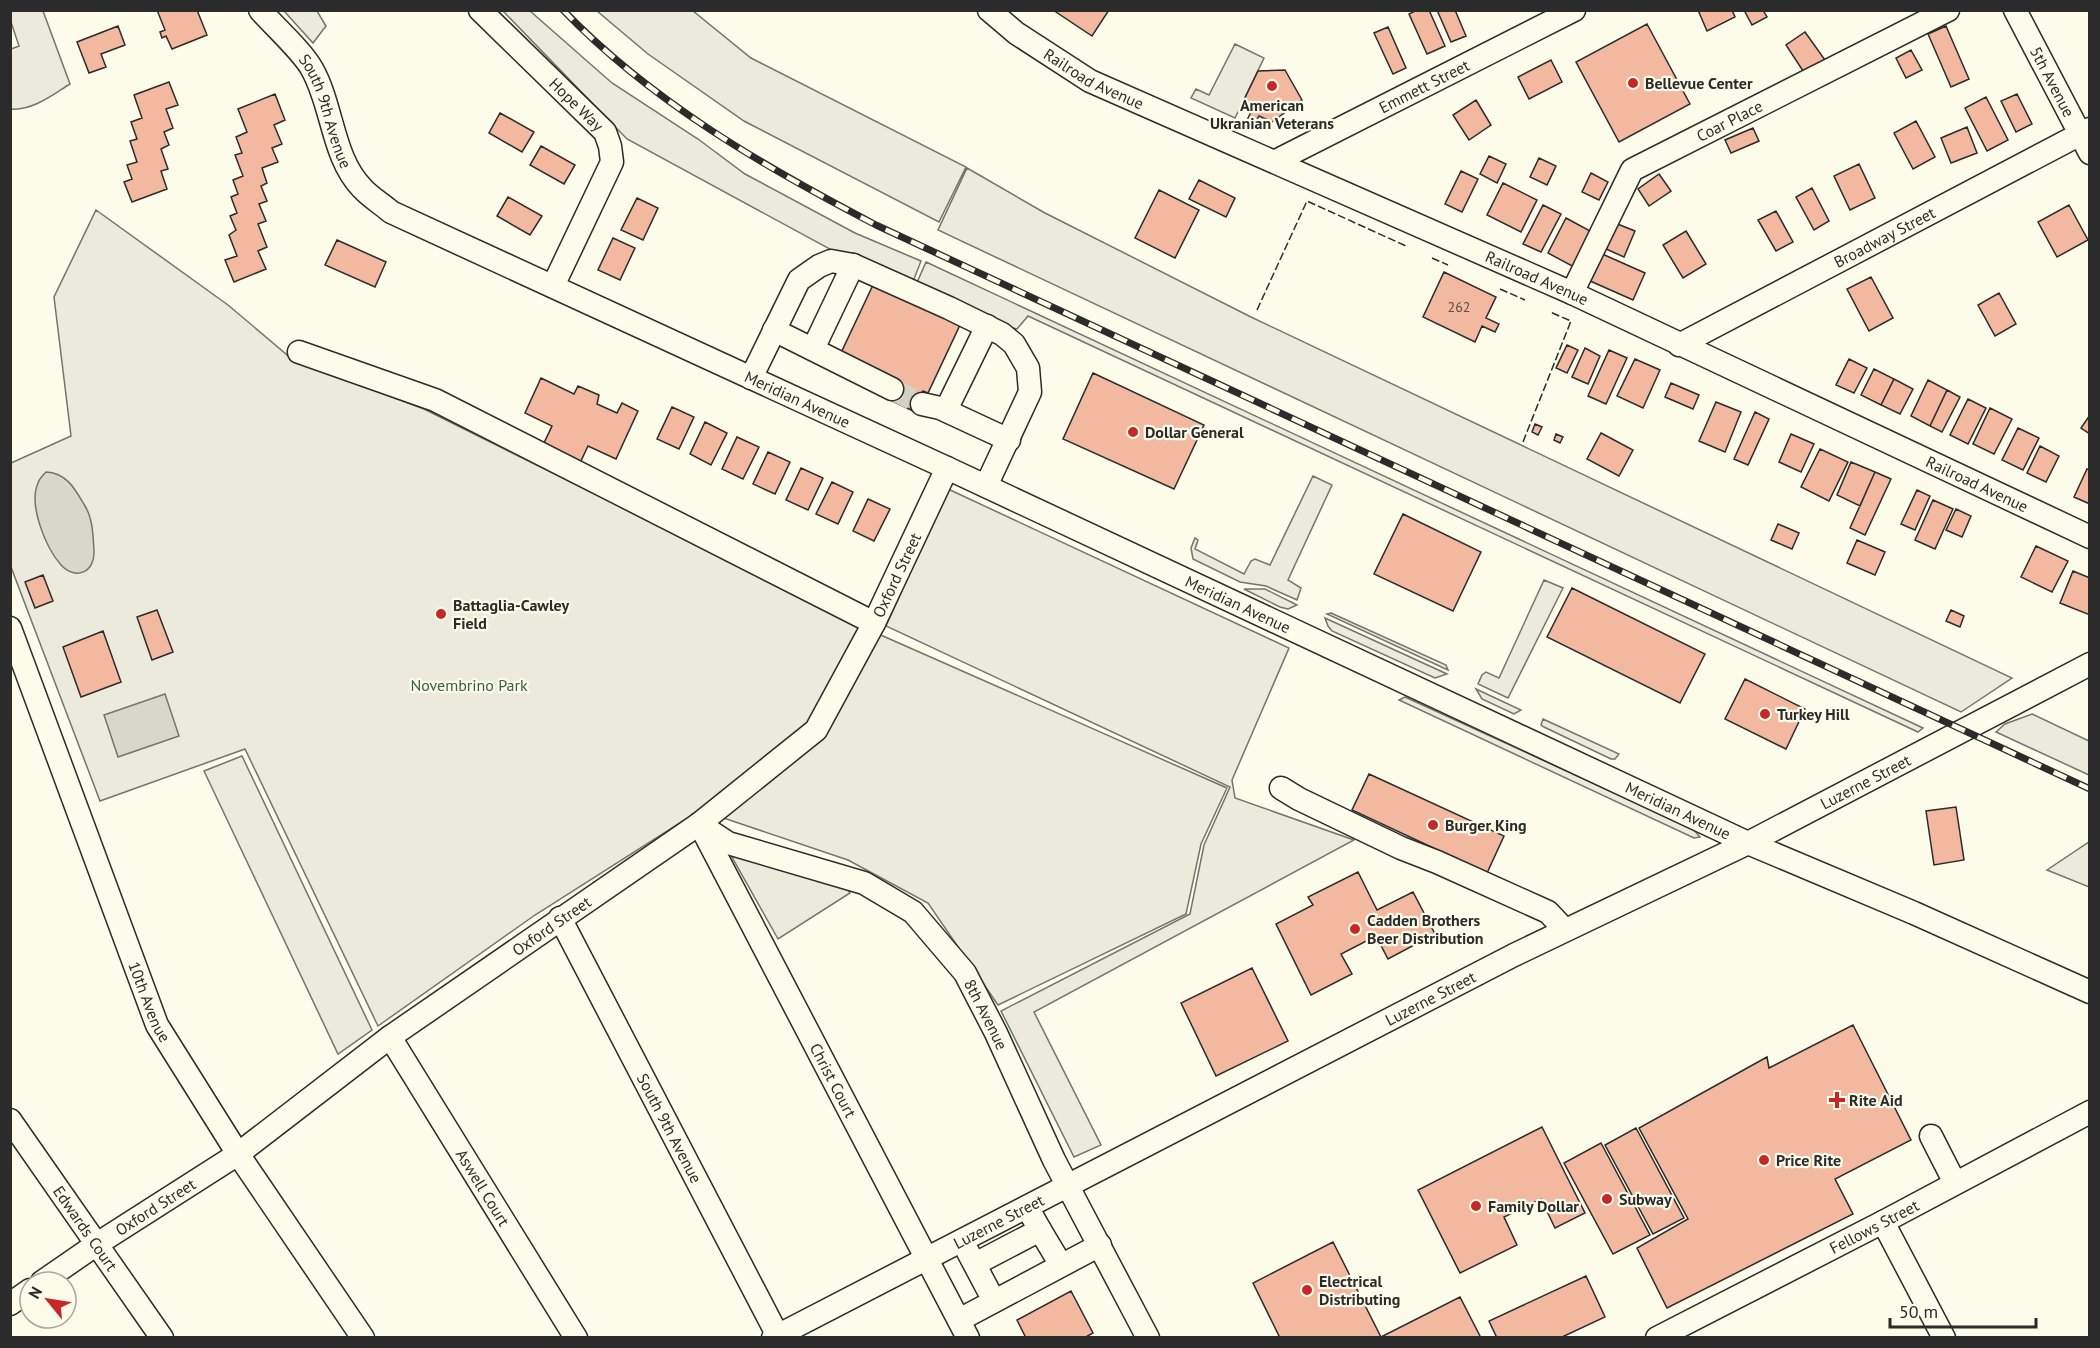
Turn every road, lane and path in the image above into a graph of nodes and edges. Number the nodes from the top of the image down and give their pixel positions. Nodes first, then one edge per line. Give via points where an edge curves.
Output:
1 (260, 10) edge
2 (480, 10) edge
3 (989, 10) edge
4 (1574, 10) edge
5 (1948, 10) edge
6 (2015, 10) edge
7 (2086, 139) edge
8 (1276, 161) junction
9 (391, 212) joint
10 (853, 265) junction
11 (553, 286) junction
12 (1572, 293) junction
13 (987, 326) junction
14 (774, 330) junction
15 (1679, 345) junction
16 (813, 349) junction
17 (299, 352) dead end
18 (752, 378) junction
19 (892, 389) tunnel mouth
20 (922, 404) tunnel mouth
21 (946, 410) junction
22 (1009, 440) junction
23 (946, 468) junction
24 (986, 486) junction
25 (2090, 537) edge
26 (874, 622) junction
27 (10, 628) edge
28 (2090, 664) edge
29 (18, 674) edge
30 (1281, 788) dead end
31 (699, 824) junction
32 (1748, 843) junction
33 (560, 918) junction
34 (1566, 930) junction
35 (2090, 992) edge
36 (390, 1037) junction
37 (2090, 1112) edge
38 (10, 1120) edge
39 (1931, 1136) dead end
40 (238, 1154) junction
41 (1955, 1183) junction
42 (1069, 1185) junction
43 (1027, 1206) junction
44 (1883, 1222) junction
45 (1040, 1230) junction
46 (962, 1239) junction
47 (97, 1244) junction
48 (1100, 1245) junction
49 (928, 1257) junction
50 (975, 1264) junction
51 (1061, 1266) junction
52 (59, 1270) edge
53 (994, 1301) junction
54 (964, 1329) edge
55 (777, 1337) edge
56 (162, 1338) edge
57 (363, 1338) edge
58 (576, 1338) edge
59 (1148, 1338) edge
60 (1657, 1338) edge
61 (1944, 1338) edge

1 - 9 street, South 9th Avenue via 311,66 348,167 362,188
2 - 11 street, Hope Way via 605,132 610,146 612,162
3 - 8 street, Railroad Avenue via 1016,33 1090,81
4 - 8 street, Emmett Street
5 - 12 street, Coar Place via 1632,170
6 - 7 street, 5th Avenue
7 - 15 street, Broadway Street
8 - 12 street, Railroad Avenue
9 - 11 street, Meridian Avenue
10 - 13 street
10 - 14 street via 831,261 799,280
10 - 16 street
11 - 18 street, Meridian Avenue
12 - 15 street, Railroad Avenue
13 - 21 street
13 - 22 street via 1014,344 1024,357 1030,380 1030,392
14 - 16 street
14 - 18 street
15 - 25 street, Railroad Avenue
16 - 19 street
17 - 26 street via 435,400
18 - 23 street, Meridian Avenue
20 - 21 street
21 - 22 street
22 - 24 street
23 - 24 street, Meridian Avenue
23 - 26 street, Oxford Street
24 - 32 street, Meridian Avenue
26 - 31 street, Oxford Street via 816,730
27 - 29 street, 10th Avenue
28 - 32 street, Luzerne Street
29 - 40 street, 10th Avenue via 157,1025
30 - 34 street via 1401,848 1548,912
31 - 33 street, Oxford Street
31 - 42 street, 8th Avenue via 728,843 864,883 913,912 965,973
31 - 49 street, Christ Court
32 - 34 street, Luzerne Street
32 - 35 street, Meridian Avenue
33 - 36 street, Oxford Street
33 - 55 street, South 9th Avenue
34 - 42 street, Luzerne Street
36 - 40 street, Oxford Street
36 - 58 street, Aswell Court
37 - 41 street, Fellows Street
38 - 47 street, Edwards Court
39 - 41 street
40 - 47 street, Oxford Street
40 - 57 street, 10th Avenue
41 - 44 street, Fellows Street
42 - 43 street, Luzerne Street
42 - 48 street, 8th Avenue
43 - 45 street
43 - 46 street, Luzerne Street
44 - 60 street, Fellows Street
44 - 61 street
45 - 50 street
45 - 51 street
46 - 49 street, Luzerne Street
46 - 50 street
47 - 52 street, Oxford Street
47 - 56 street, Edwards Court
48 - 51 street
48 - 59 street, 8th Avenue
49 - 54 street, Christ Court
49 - 55 street, Luzerne Street
50 - 53 street
51 - 53 street
53 - 54 street

